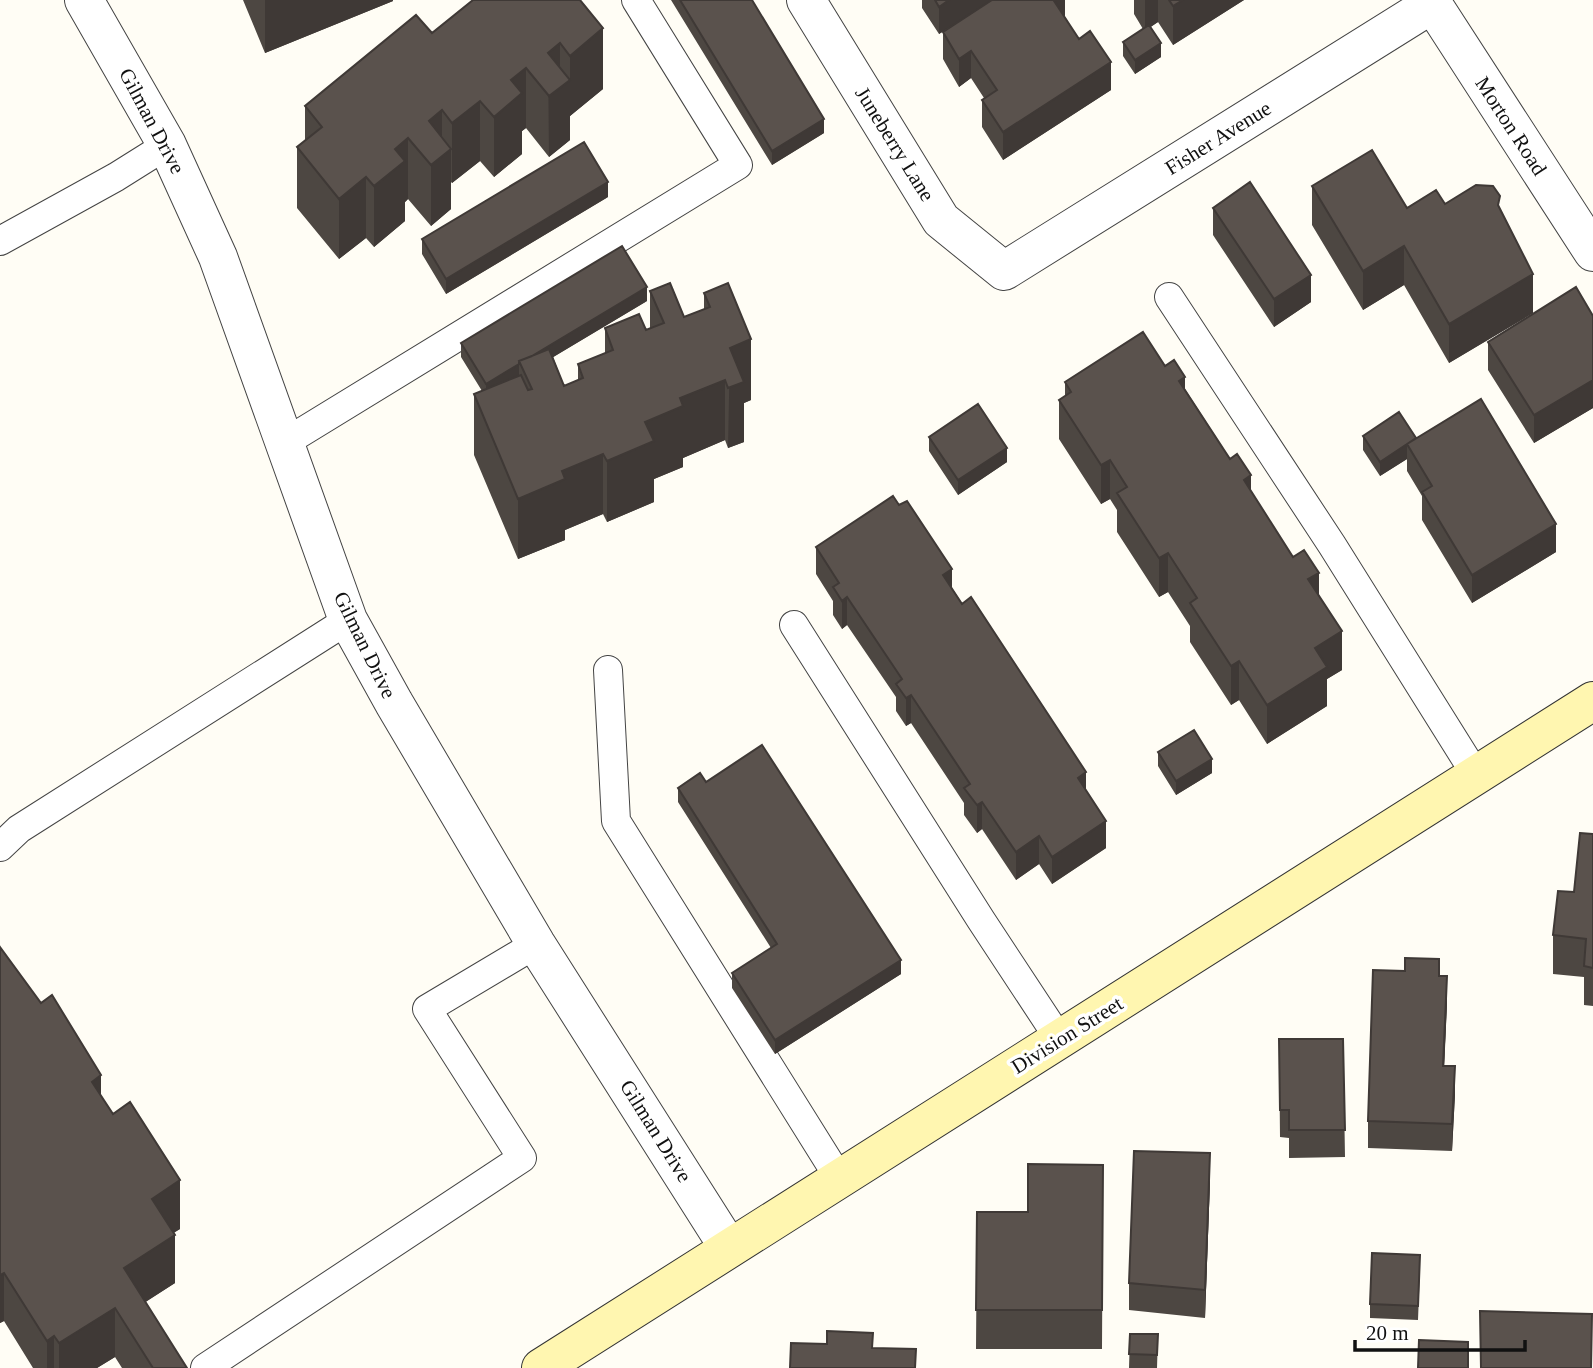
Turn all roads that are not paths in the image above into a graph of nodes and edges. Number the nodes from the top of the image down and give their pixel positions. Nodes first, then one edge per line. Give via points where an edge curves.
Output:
1 (84, 0) edge
2 (636, 0) edge
3 (806, 0) edge
4 (1431, 2) edge
5 (167, 145) junction
6 (0, 241) edge
7 (1593, 252) edge
8 (1004, 271) joint
9 (1169, 297) dead end
10 (284, 443) junction
11 (348, 620) junction
12 (794, 625) dead end
13 (608, 670) dead end
14 (1593, 701) edge
15 (1476, 775) junction
16 (0, 847) edge
17 (536, 944) junction
18 (1060, 1040) junction
19 (839, 1178) junction
20 (729, 1248) junction
21 (205, 1368) edge
22 (541, 1368) edge

1 - 5 street, Gilman Drive
2 - 10 lane via 738,164
3 - 8 street, Juneberry Lane via 941,220
4 - 7 street, Morton Road
4 - 8 street, Fisher Avenue
5 - 6 lane
5 - 10 street, Gilman Drive via 218,257
9 - 15 lane
10 - 11 street, Gilman Drive
11 - 16 lane via 19,829
11 - 17 street, Gilman Drive
12 - 18 lane
13 - 19 lane via 616,821
14 - 15 street, Division Street
15 - 18 street, Division Street
17 - 20 street, Gilman Drive
17 - 21 lane via 428,1009 522,1158
18 - 19 street, Division Street
19 - 20 street, Division Street
20 - 22 street, Division Street

